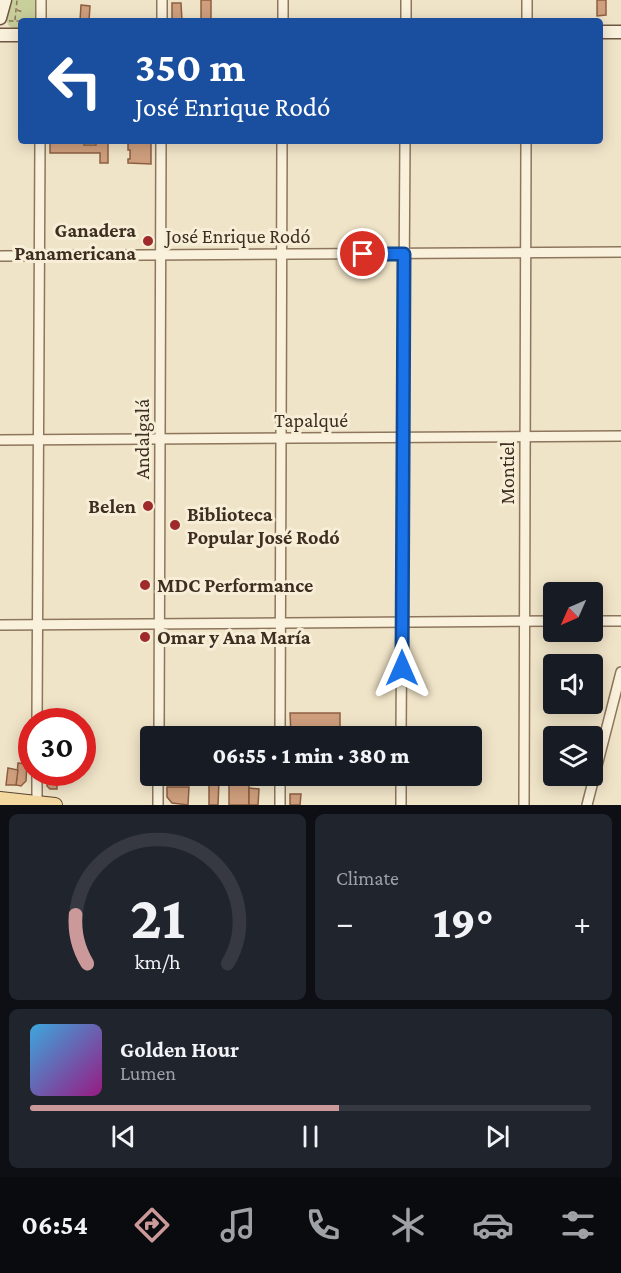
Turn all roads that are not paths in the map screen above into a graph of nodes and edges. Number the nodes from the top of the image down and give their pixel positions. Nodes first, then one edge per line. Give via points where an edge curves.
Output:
1 (5, 0) edge
2 (41, 0) edge
3 (162, 0) edge
4 (283, 0) edge
5 (406, 0) edge
6 (527, 0) edge
7 (41, 18) edge
8 (162, 18) edge
9 (283, 18) edge
10 (406, 18) edge
11 (527, 18) edge
12 (3, 20) edge
13 (603, 32) edge
14 (621, 32) edge
15 (0, 35) edge
16 (18, 35) edge
17 (40, 144) edge
18 (161, 144) edge
19 (282, 144) edge
20 (405, 144) edge
21 (526, 144) edge
22 (525, 252) junction
23 (621, 252) edge
24 (282, 254) junction
25 (404, 254) junction
26 (160, 255) junction
27 (0, 256) edge
28 (38, 256) junction
29 (525, 436) junction
30 (621, 436) edge
31 (281, 438) junction
32 (403, 438) junction
33 (160, 439) junction
34 (0, 440) edge
35 (39, 440) junction
36 (525, 621) junction
37 (543, 621) edge
38 (603, 621) edge
39 (621, 621) edge
40 (280, 622) junction
41 (402, 622) junction
42 (159, 623) junction
43 (38, 624) junction
44 (0, 625) edge
45 (621, 672) edge
46 (37, 708) edge
47 (159, 726) edge
48 (280, 726) edge
49 (401, 726) edge
50 (37, 786) edge
51 (158, 786) edge
52 (280, 786) edge
53 (401, 786) edge
54 (0, 799) edge
55 (37, 804) edge
56 (56, 805) edge
57 (158, 805) edge
58 (280, 805) edge
59 (401, 805) edge
60 (524, 805) edge
61 (587, 805) edge

1 - 12 street
2 - 7 street
3 - 8 street
4 - 9 street
5 - 10 street
6 - 11 street
13 - 14 street
15 - 16 street
17 - 28 street
18 - 26 street, Andalgalá
19 - 24 street
20 - 25 street
21 - 22 street, Montiel
22 - 23 street, José Enrique Rodó
22 - 25 street, José Enrique Rodó
22 - 29 street, Montiel
24 - 25 street, José Enrique Rodó
24 - 26 street, José Enrique Rodó
24 - 31 street
25 - 32 street
26 - 28 street, José Enrique Rodó
26 - 33 street, Andalgalá
27 - 28 street, José Enrique Rodó
28 - 35 street
29 - 30 street, Tapalqué
29 - 32 street, Tapalqué
29 - 36 street, Montiel
31 - 32 street, Tapalqué
31 - 33 street, Tapalqué
31 - 40 street
32 - 41 street
33 - 35 street, Tapalqué
33 - 42 street, Andalgalá
34 - 35 street, Tapalqué
35 - 43 street
36 - 37 street
36 - 41 street
36 - 60 street, Montiel
38 - 39 street
40 - 41 street
40 - 42 street
40 - 48 street
41 - 49 street
42 - 43 street
42 - 47 street, Andalgalá
43 - 44 street
43 - 46 street
45 - 61 street
50 - 55 street
51 - 57 street
52 - 58 street
53 - 59 street
54 - 55 main road
55 - 56 main road

